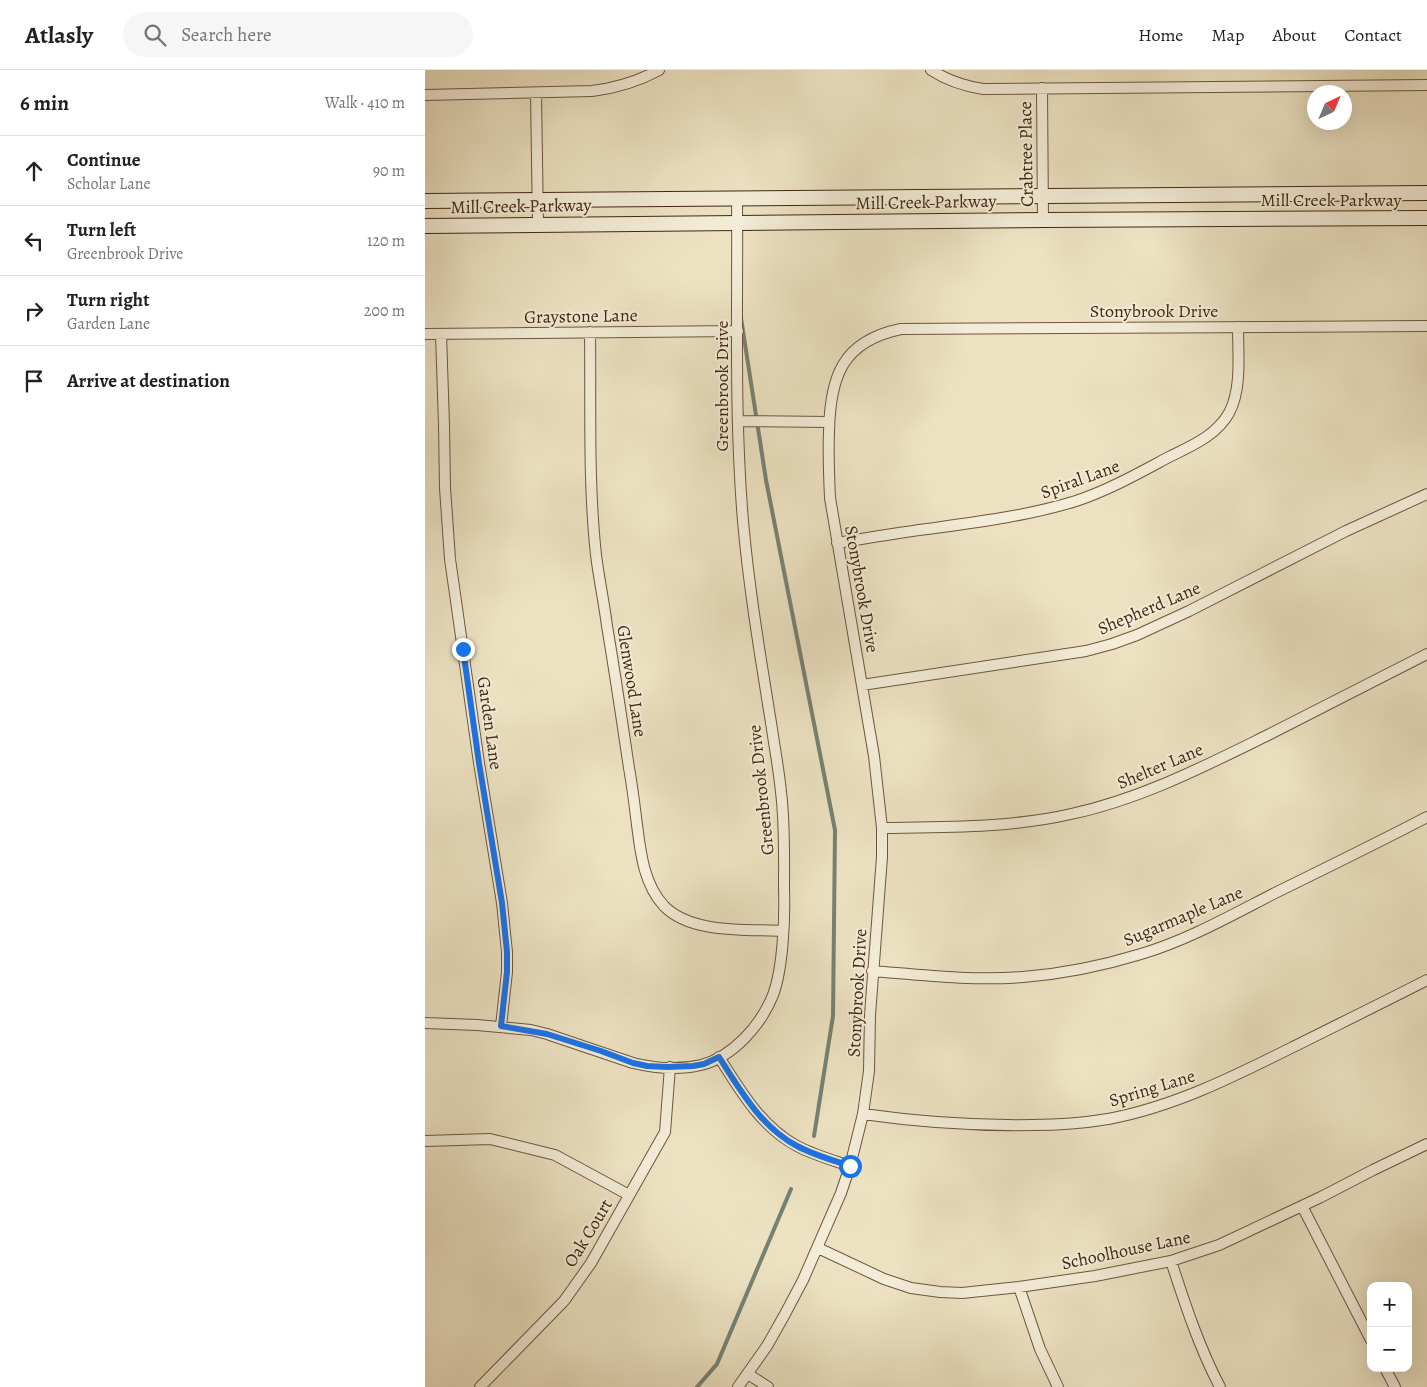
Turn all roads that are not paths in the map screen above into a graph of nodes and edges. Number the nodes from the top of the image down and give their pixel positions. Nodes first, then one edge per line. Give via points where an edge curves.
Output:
1 (659, 70) edge
2 (931, 70) edge
3 (1427, 85) edge
4 (1042, 88) junction
5 (536, 93) junction
6 (425, 95) edge
7 (1427, 193) edge
8 (1043, 196) junction
9 (737, 198) junction
10 (538, 200) junction
11 (425, 201) edge
12 (1427, 218) edge
13 (1043, 220) junction
14 (738, 223) junction
15 (538, 225) junction
16 (425, 226) edge
17 (1427, 326) edge
18 (1238, 327) junction
19 (738, 331) junction
20 (590, 332) junction
21 (425, 334) edge
22 (441, 334) junction
23 (738, 421) junction
24 (829, 422) junction
25 (1427, 494) edge
26 (837, 543) junction
27 (1427, 654) edge
28 (862, 685) junction
29 (1427, 817) edge
30 (882, 828) junction
31 (783, 931) junction
32 (872, 971) junction
33 (1427, 980) edge
34 (425, 1024) edge
35 (501, 1026) junction
36 (719, 1057) junction
37 (670, 1067) junction
38 (863, 1114) junction
39 (425, 1141) edge
40 (1427, 1144) edge
41 (850, 1166) junction
42 (629, 1195) junction
43 (1302, 1206) junction
44 (817, 1248) junction
45 (1171, 1261) junction
46 (1019, 1287) junction
47 (1367, 1332) edge
48 (1387, 1372) edge
49 (748, 1374) junction
50 (480, 1387) edge
51 (738, 1387) edge
52 (768, 1387) edge
53 (1058, 1387) edge
54 (1220, 1387) edge
55 (1395, 1387) edge

1 - 5 street via 611,89
2 - 4 street via 955,83 983,89
3 - 4 street
4 - 8 street, Crabtree Place
5 - 6 street
5 - 10 street
7 - 8 main road, Mill Creek Parkway
8 - 9 main road, Mill Creek Parkway
8 - 13 street, Crabtree Place
9 - 10 main road, Mill Creek Parkway
9 - 14 street, Greenbrook Drive
10 - 11 main road, Mill Creek Parkway
10 - 15 street
12 - 13 main road, Mill Creek Parkway
13 - 14 main road, Mill Creek Parkway
14 - 15 main road, Mill Creek Parkway
14 - 19 street, Greenbrook Drive
15 - 16 main road, Mill Creek Parkway
17 - 18 street, Stonybrook Drive
18 - 24 street, Stonybrook Drive via 901,329 885,332 857,347 846,359 833,388
18 - 26 street, Spiral Lane via 1234,402 1223,422 1206,438 1116,485 1038,512
19 - 20 street, Graystone Lane
19 - 23 street, Greenbrook Drive
20 - 22 street, Graystone Lane
20 - 31 street, Glenwood Lane via 591,499 596,556 644,868 656,895 672,913 684,920 731,929
21 - 22 street, Graystone Lane
22 - 35 street, Garden Lane via 450,559 507,952
23 - 24 street
23 - 31 street, Greenbrook Drive via 750,588 781,791
24 - 26 street, Stonybrook Drive via 830,498
25 - 28 street, Shepherd Lane via 1346,531 1189,611 1112,644
26 - 28 street, Stonybrook Drive
27 - 30 street, Shelter Lane via 1213,762 1111,804 1037,821
28 - 30 street, Stonybrook Drive
29 - 32 street, Sugarmaple Lane via 1203,929 1143,954 1022,977 926,976
30 - 32 street, Stonybrook Drive
31 - 36 street, Greenbrook Drive via 776,985 765,1011 741,1041
32 - 38 street, Stonybrook Drive via 869,1071
33 - 38 street, Spring Lane via 1239,1074 1145,1110 1093,1122 1010,1126
34 - 35 street, Greenbrook Drive
35 - 37 street, Greenbrook Drive via 547,1034 633,1063
36 - 37 street, Greenbrook Drive via 704,1064
36 - 41 street via 751,1106 773,1128 795,1145
37 - 42 street, Oak Court via 665,1132
38 - 41 street, Stonybrook Drive
39 - 42 street via 490,1139 555,1155
40 - 43 street, Schoolhouse Lane
41 - 44 street, Stonybrook Drive
42 - 50 street, Oak Court via 591,1263 564,1302
43 - 45 street, Schoolhouse Lane via 1219,1245
43 - 47 street
44 - 46 street, Schoolhouse Lane via 911,1288 962,1293
44 - 49 street, Stonybrook Drive via 785,1314
45 - 46 street, Schoolhouse Lane
45 - 54 street via 1187,1313
46 - 53 street via 1040,1349
48 - 55 street
49 - 51 street, Stonybrook Drive
49 - 52 street

